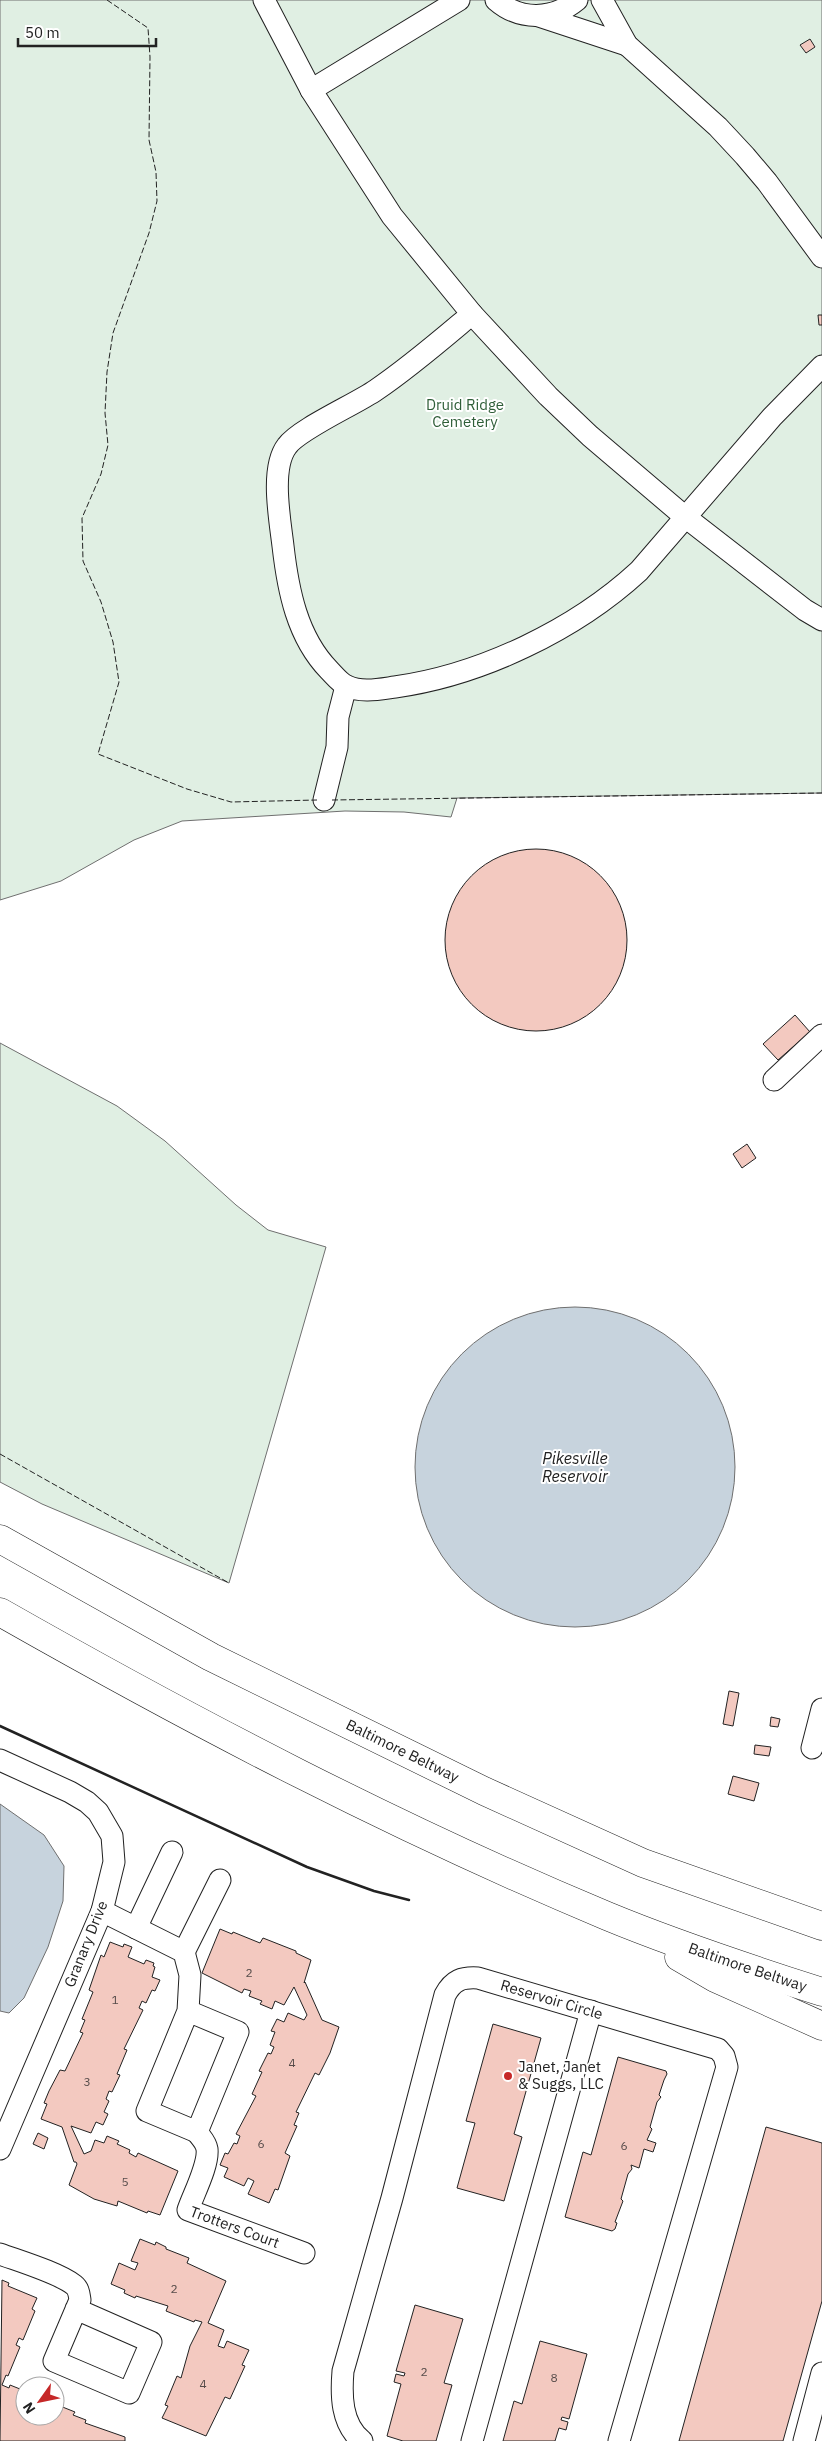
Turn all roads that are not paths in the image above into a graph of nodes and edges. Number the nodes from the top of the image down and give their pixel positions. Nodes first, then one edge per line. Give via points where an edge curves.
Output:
1 (264, 0) edge
2 (459, 0) edge
3 (496, 0) edge
4 (577, 0) edge
5 (602, 0) edge
6 (539, 16) junction
7 (627, 45) junction
8 (311, 90) junction
9 (822, 257) edge
10 (472, 314) junction
11 (822, 366) edge
12 (684, 516) junction
13 (822, 620) edge
14 (346, 686) junction
15 (324, 800) dead end
16 (822, 1035) edge
17 (774, 1080) dead end
18 (0, 1539) edge
19 (0, 1612) edge
20 (822, 1709) edge
21 (812, 1748) dead end
22 (0, 1760) edge
23 (172, 1852) dead end
24 (643, 1863) junction
25 (220, 1880) dead end
26 (822, 1905) edge
27 (102, 1911) junction
28 (609, 1916) junction
29 (822, 1926) edge
30 (136, 1928) junction
31 (184, 1952) junction
32 (822, 1992) edge
33 (188, 2011) junction
34 (590, 2011) junction
35 (822, 2026) edge
36 (197, 2132) junction
37 (0, 2150) edge
38 (304, 2253) dead end
39 (0, 2254) edge
40 (76, 2309) junction
41 (822, 2373) edge
42 (362, 2441) edge
43 (472, 2441) edge
44 (618, 2441) edge
45 (804, 2441) edge

1 - 8 street
2 - 8 street
3 - 6 street via 516,12
4 - 6 street via 558,12
5 - 7 street
6 - 7 street
7 - 9 street via 718,127 745,156
8 - 10 street via 392,216
10 - 12 street via 548,396
10 - 14 street via 375,391 295,438 282,455 278,484 287,581 308,643 321,662
11 - 12 street
12 - 13 street
12 - 14 street via 639,571 618,591 580,617 522,647 422,684 376,690
14 - 15 street via 338,717 337,747
16 - 17 street
18 - 24 highway, Baltimore Beltway via 211,1657 361,1733
19 - 28 highway, Baltimore Beltway via 177,1710 332,1790 445,1845
20 - 21 street
22 - 27 street, Granary Drive via 70,1792 98,1812 114,1846 114,1862
23 - 30 street
24 - 26 highway
24 - 29 highway, Baltimore Beltway
25 - 31 street
27 - 30 street
27 - 37 street, Granary Drive
28 - 32 highway, Baltimore Beltway via 721,1959
28 - 35 highway via 715,1978
30 - 31 street
31 - 33 street via 190,1975
33 - 36 street via 238,2032
33 - 36 street via 147,2112
34 - 42 street, Reservoir Circle via 478,1978 457,1980 445,1995 343,2371 341,2396 344,2412
34 - 43 street
34 - 44 street, Reservoir Circle via 718,2049 727,2067
36 - 38 street, Trotters Court via 207,2150 206,2161 188,2210
39 - 40 street via 74,2286 80,2300
40 - 40 street via 54,2361 129,2393 152,2342
41 - 45 street

